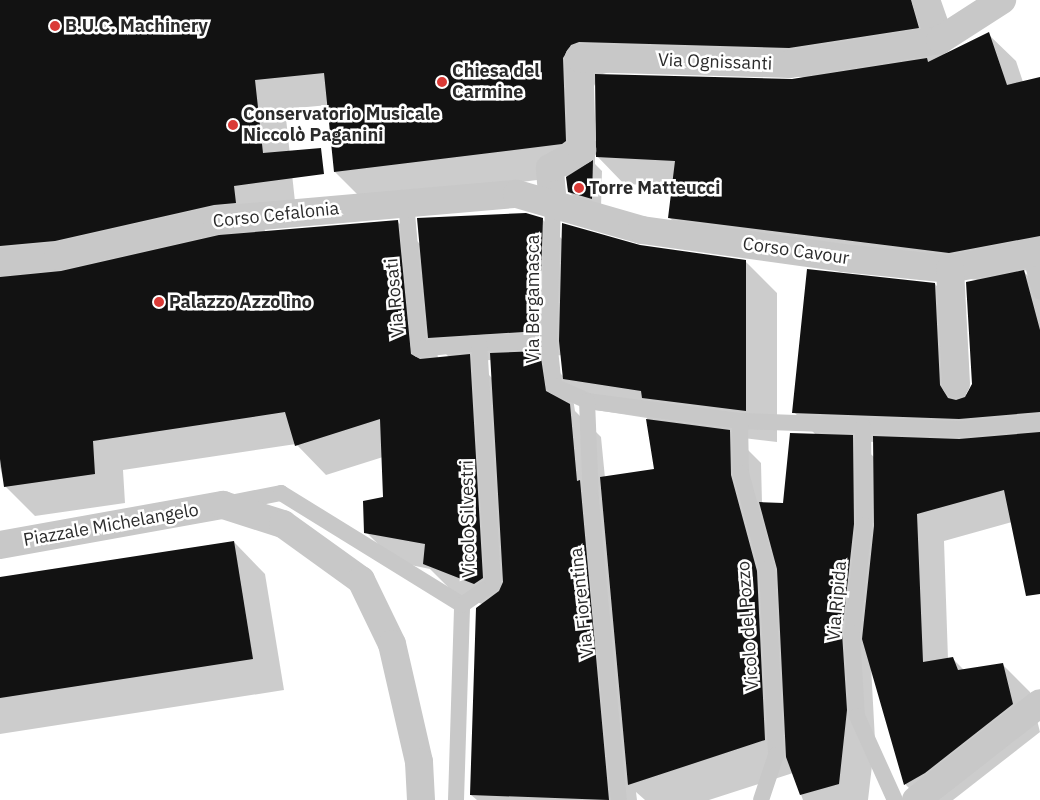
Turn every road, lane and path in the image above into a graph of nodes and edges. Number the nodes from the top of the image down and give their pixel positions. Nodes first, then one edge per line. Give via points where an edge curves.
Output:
1 (926, 0) edge
2 (1002, 0) edge
3 (940, 40) junction
4 (406, 202) junction
5 (553, 205) junction
6 (1035, 253) edge
7 (0, 262) edge
8 (950, 269) junction
9 (1040, 292) edge
10 (550, 341) junction
11 (479, 343) junction
12 (956, 384) dead end
13 (588, 401) junction
14 (740, 420) junction
15 (1040, 422) edge
16 (863, 427) junction
17 (223, 505) junction
18 (0, 545) edge
19 (462, 605) junction
20 (1040, 703) edge
21 (421, 800) edge
22 (456, 800) edge
23 (619, 800) edge
24 (761, 800) edge
25 (895, 800) edge
26 (916, 800) edge

1 - 3 street
2 - 3 street, Via Ognissanti
3 - 5 street, Via Ognissanti via 790,64 579,58 582,150 550,168
4 - 5 street, Corso Cefalonia via 517,194
4 - 7 street, Corso Cefalonia via 217,220 58,256
4 - 11 lane, Via Rosati via 420,349
5 - 8 street, Corso Cavour via 642,230
5 - 10 lane, Via Bergamasca
6 - 8 street, Corso Cavour
6 - 9 lane
8 - 12 street
10 - 11 lane, Via Rosati
10 - 13 lane, Via Bergamasca via 554,386
11 - 19 lane, Vicolo Silvestri via 494,583
13 - 14 lane
13 - 23 lane, Via Fiorentina via 591,500
14 - 16 lane
14 - 24 lane, Vicolo del Pozzo via 741,473 767,569 776,755
15 - 16 lane via 959,429
16 - 25 lane, Via Ripida via 864,525 852,633 857,716
17 - 18 street, Piazzale Michelangelo
17 - 19 lane via 281,493
17 - 21 street via 283,524 361,580 392,644 419,762
19 - 22 lane
20 - 26 street

